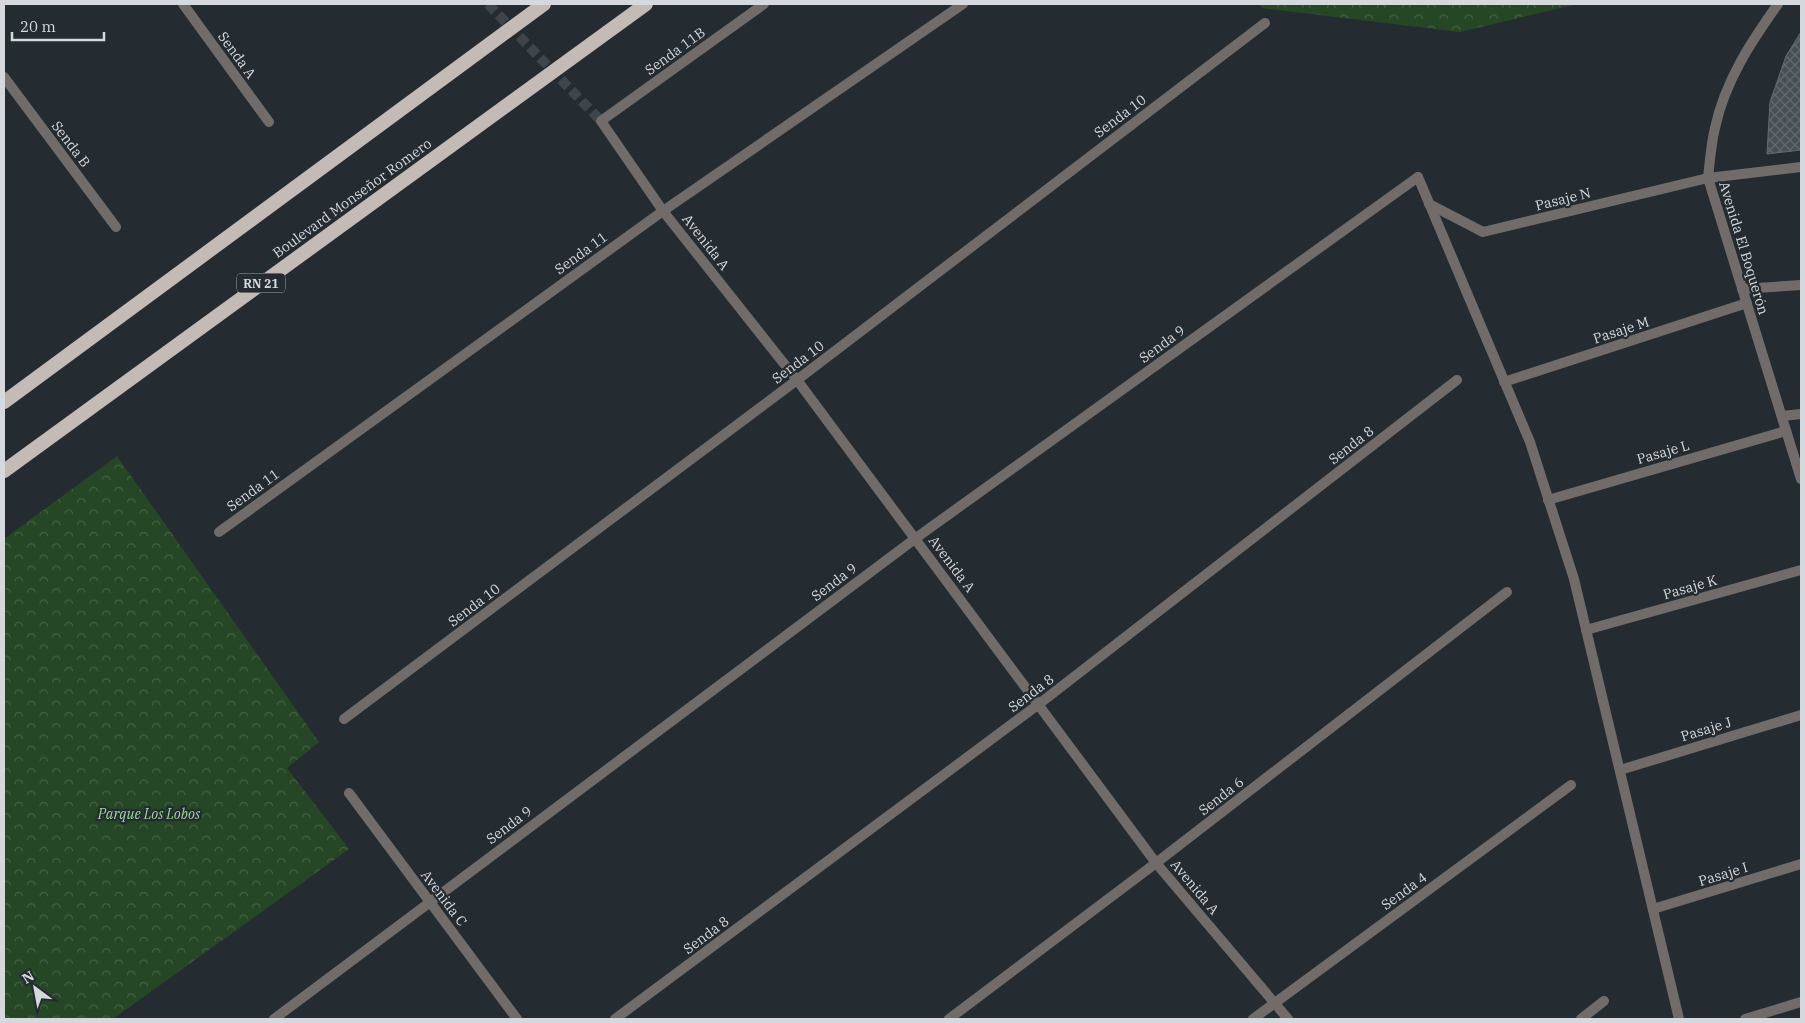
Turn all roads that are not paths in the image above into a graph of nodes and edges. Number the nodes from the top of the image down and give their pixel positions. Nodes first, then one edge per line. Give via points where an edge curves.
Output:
1 (183, 4) edge
2 (544, 4) edge
3 (646, 4) edge
4 (764, 4) edge
5 (963, 4) edge
6 (1778, 4) edge
7 (1265, 23) dead end
8 (4, 77) edge
9 (601, 121) joint
10 (269, 122) dead end
11 (1801, 167) edge
12 (1708, 178) junction
13 (1429, 204) junction
14 (663, 211) junction
15 (116, 227) dead end
16 (1801, 285) edge
17 (1742, 289) junction
18 (1747, 303) junction
19 (797, 380) junction
20 (1457, 380) dead end
21 (1504, 382) junction
22 (4, 402) edge
23 (1801, 414) edge
24 (1782, 416) junction
25 (1786, 431) junction
26 (4, 471) edge
27 (1801, 479) edge
28 (1548, 500) junction
29 (219, 532) dead end
30 (916, 538) junction
31 (1801, 570) edge
32 (1508, 592) dead end
33 (1586, 630) junction
34 (1039, 704) junction
35 (1801, 715) edge
36 (344, 719) dead end
37 (1620, 770) junction
38 (1571, 785) dead end
39 (349, 793) dead end
40 (1156, 863) junction
41 (1801, 864) edge
42 (430, 901) junction
43 (1653, 909) junction
44 (1604, 1001) dead end
45 (1275, 1002) junction
46 (1801, 1002) edge
47 (274, 1019) edge
48 (517, 1019) edge
49 (615, 1019) edge
50 (949, 1019) edge
51 (1254, 1019) edge
52 (1288, 1019) edge
53 (1581, 1019) edge
54 (1679, 1019) edge
55 (1744, 1019) edge

1 - 10 street, Senda A
2 - 22 highway
3 - 26 highway, Boulevard Monseñor Romero / RN 21
4 - 9 street, Senda 11B
5 - 14 street, Senda 11
6 - 12 street, Avenida El Boquerón via 1731,78 1715,127
7 - 19 street, Senda 10
8 - 15 street, Senda B
9 - 14 street, Avenida A
11 - 12 street, Pasaje N
12 - 13 street, Pasaje N via 1483,232
12 - 17 street, Avenida El Boquerón
13 - 21 street
13 - 30 street, Senda 9 via 1418,177
14 - 19 street, Avenida A
14 - 29 street, Senda 11
16 - 17 street
17 - 18 street, Avenida El Boquerón
18 - 21 street, Pasaje M
18 - 24 street, Avenida El Boquerón
19 - 30 street, Avenida A
19 - 36 street, Senda 10
20 - 34 street, Senda 8
21 - 28 street via 1530,442
23 - 24 street
24 - 25 street, Avenida El Boquerón
25 - 27 street, Avenida El Boquerón
25 - 28 street, Pasaje L
28 - 33 street via 1574,579
30 - 34 street, Avenida A
30 - 42 street, Senda 9
31 - 33 street, Pasaje K
32 - 40 street, Senda 6
33 - 37 street
34 - 40 street, Avenida A
34 - 49 street, Senda 8
35 - 37 street, Pasaje J
37 - 43 street
38 - 45 street, Senda 4
39 - 42 street, Avenida C
40 - 45 street, Avenida A
40 - 50 street, Senda 6
41 - 43 street, Pasaje I
42 - 47 street, Senda 9
42 - 48 street, Avenida C
43 - 54 street
44 - 53 street
45 - 51 street, Senda 4
45 - 52 street, Avenida A
46 - 55 street

